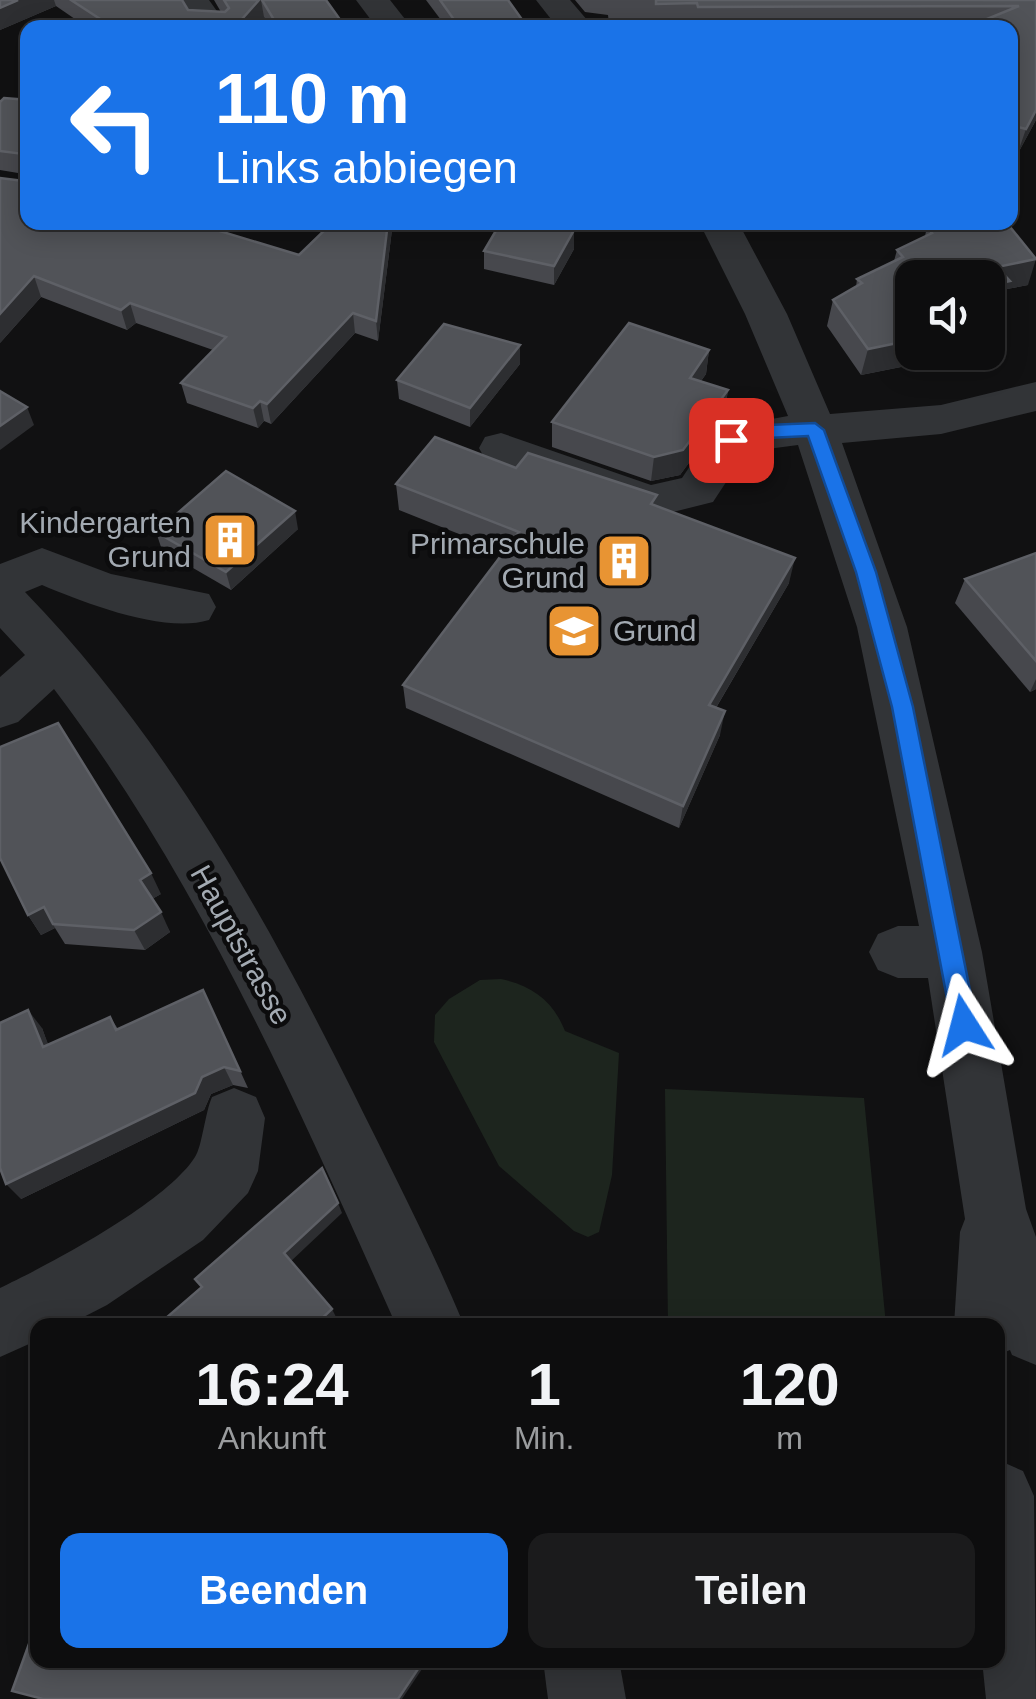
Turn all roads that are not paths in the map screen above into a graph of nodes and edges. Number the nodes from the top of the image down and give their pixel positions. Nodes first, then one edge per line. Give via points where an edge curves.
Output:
1 (372, 0) edge
2 (552, 0) edge
3 (388, 20) edge
4 (570, 20) edge
5 (722, 230) edge
6 (1036, 396) edge
7 (815, 430) junction
8 (500, 448) dead end
9 (0, 583) edge
10 (0, 597) edge
11 (192, 606) dead end
12 (56, 657) junction
13 (0, 708) edge
14 (234, 1118) dead end
15 (994, 1209) junction
16 (427, 1318) edge
17 (988, 1318) edge
18 (0, 1323) edge
19 (1036, 1330) edge
20 (1005, 1549) edge
21 (582, 1668) edge
22 (586, 1699) edge
23 (1025, 1699) edge

1 - 3 street
2 - 4 street
5 - 7 street
6 - 7 street via 907,424
7 - 8 street via 731,440 697,491 649,502
7 - 15 street via 882,627 925,952
9 - 11 street via 42,566 104,592
10 - 12 street, Hauptstrasse
12 - 13 street
12 - 16 street, Hauptstrasse via 160,802 253,963 316,1079
14 - 18 street via 226,1171 180,1217 84,1282
15 - 17 street
15 - 19 street
20 - 23 street
21 - 22 street

